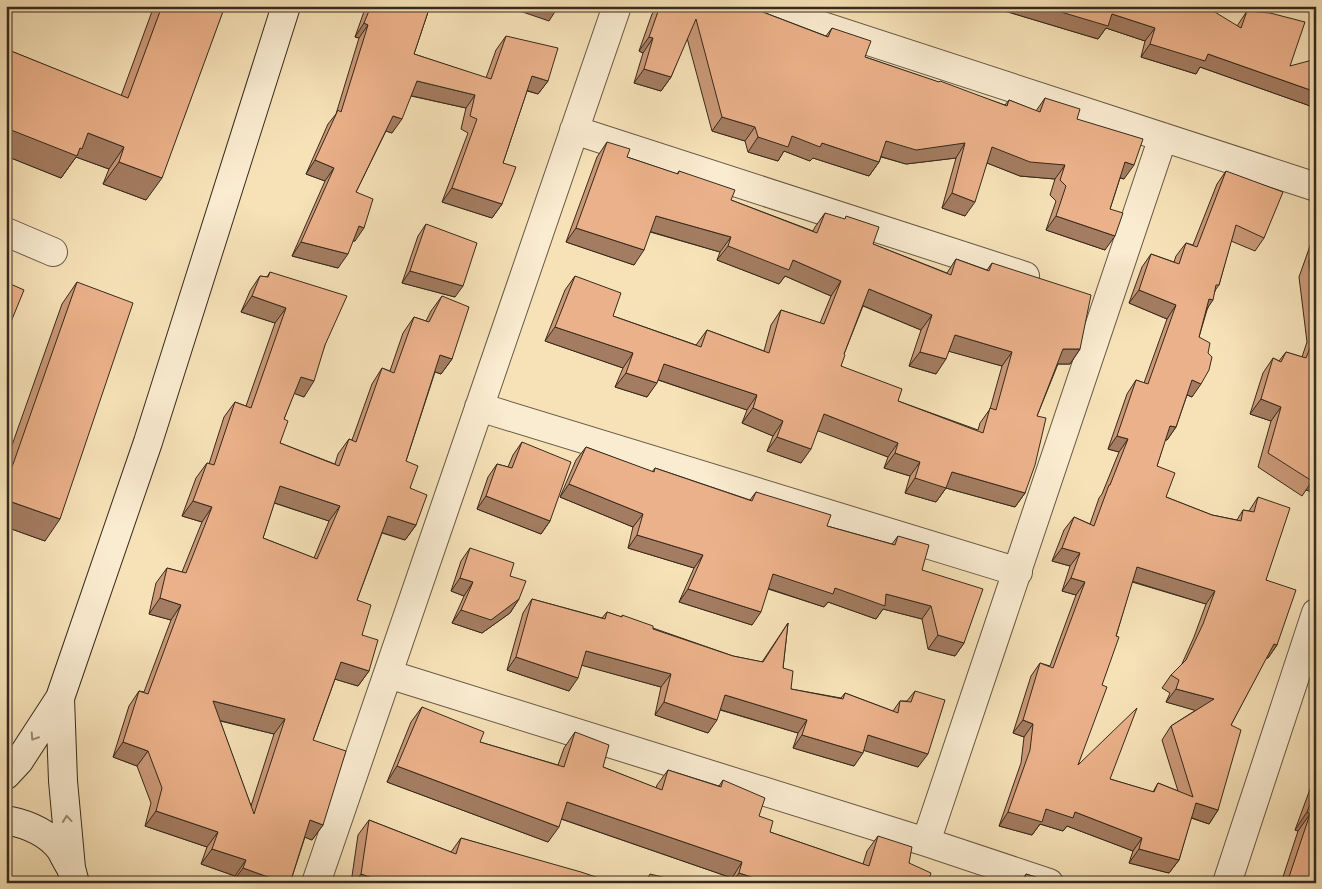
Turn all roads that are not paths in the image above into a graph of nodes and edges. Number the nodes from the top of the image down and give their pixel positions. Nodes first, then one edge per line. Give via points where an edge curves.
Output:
1 (286, 6) edge
2 (617, 6) edge
3 (761, 6) edge
4 (574, 130) junction
5 (1162, 137) junction
6 (1316, 187) edge
7 (6, 232) edge
8 (53, 252) dead end
9 (1052, 284) edge
10 (479, 407) junction
11 (1018, 572) junction
12 (1316, 613) edge
13 (388, 674) junction
14 (60, 698) junction
15 (6, 776) edge
16 (6, 820) edge
17 (926, 842) junction
18 (73, 875) edge
19 (316, 883) edge
20 (1049, 883) edge
21 (1227, 883) edge

1 - 14 street via 148,442
2 - 4 street
3 - 5 street
4 - 9 street
4 - 10 street
5 - 6 street
5 - 11 street via 1098,299
7 - 8 street
10 - 11 street
10 - 13 street
11 - 17 street
12 - 21 street
13 - 17 street
13 - 19 street
14 -> 15 street
18 -> 14 street via 63,781
16 - 18 street via 24,823 44,834 60,849
17 - 20 street

